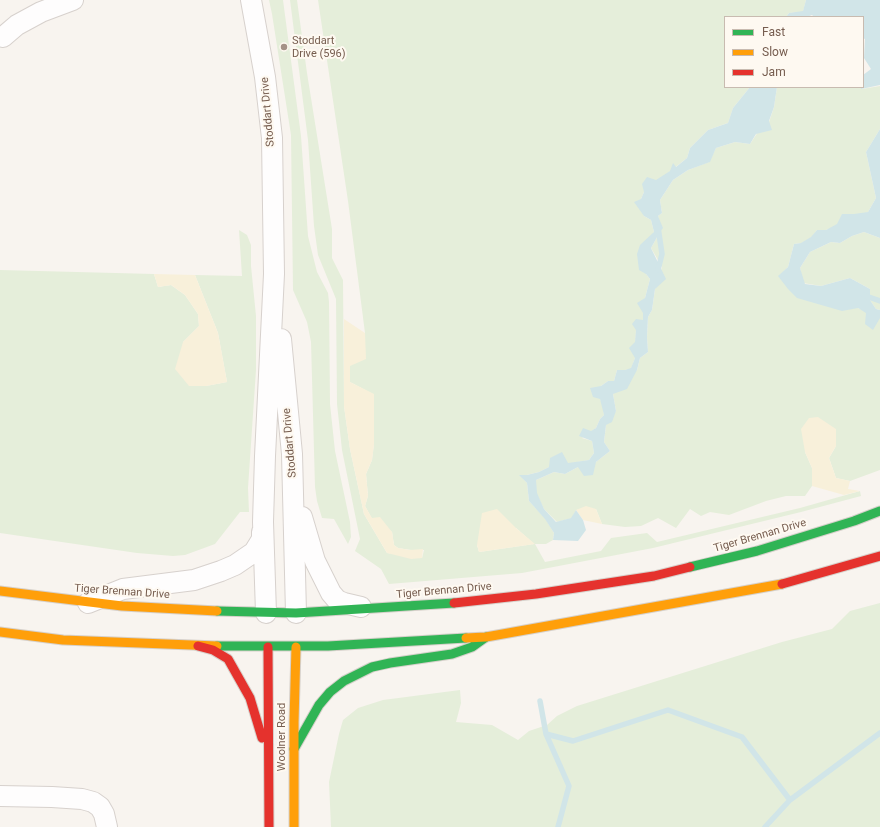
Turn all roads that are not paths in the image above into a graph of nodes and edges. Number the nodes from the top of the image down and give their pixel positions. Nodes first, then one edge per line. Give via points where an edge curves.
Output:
1 (73, 0) edge
2 (251, 0) edge
3 (3, 37) dead end
4 (274, 274) junction
5 (294, 484) junction
6 (880, 511) edge
7 (263, 522) junction
8 (880, 556) edge
9 (0, 591) edge
10 (88, 603) junction
11 (376, 608) junction
12 (266, 616) junction
13 (296, 616) junction
14 (0, 632) edge
15 (267, 634) dead end
16 (486, 637) junction
17 (296, 644) junction
18 (197, 646) junction
19 (268, 647) junction
20 (294, 749) junction
21 (269, 762) junction
22 (0, 796) edge
23 (107, 827) edge
24 (269, 827) edge
25 (294, 827) edge

1 - 3 street via 41,12
2 - 4 street, Stoddart Drive via 265,77 272,138
4 - 5 street, Stoddart Drive
4 - 7 street, Stoddart Drive
5 - 11 street via 311,548 331,594 348,605
5 - 13 street, Stoddart Drive
6 - 11 main road, Tiger Brennan Drive via 757,551 654,576 536,594
7 - 10 street via 262,539 258,547 248,558 235,565 194,580 123,589
7 - 12 street, Stoddart Drive
8 - 16 main road via 780,585
9 - 10 main road, Tiger Brennan Drive
10 - 12 main road, Tiger Brennan Drive
11 - 13 main road, Tiger Brennan Drive
12 - 13 main road, Tiger Brennan Drive
14 - 18 main road via 63,640
15 - 19 main road, Woolner Road
16 - 17 main road via 407,642
16 - 20 main road via 472,647 452,654 390,663 357,673 330,692 319,705
17 - 19 main road
17 - 20 main road, Woolner Road
18 - 19 main road
18 - 21 main road via 221,654 236,671 254,708
19 - 21 main road, Woolner Road
20 - 25 main road, Woolner Road
21 - 24 main road, Woolner Road
22 - 23 street via 52,797 93,802 104,814

